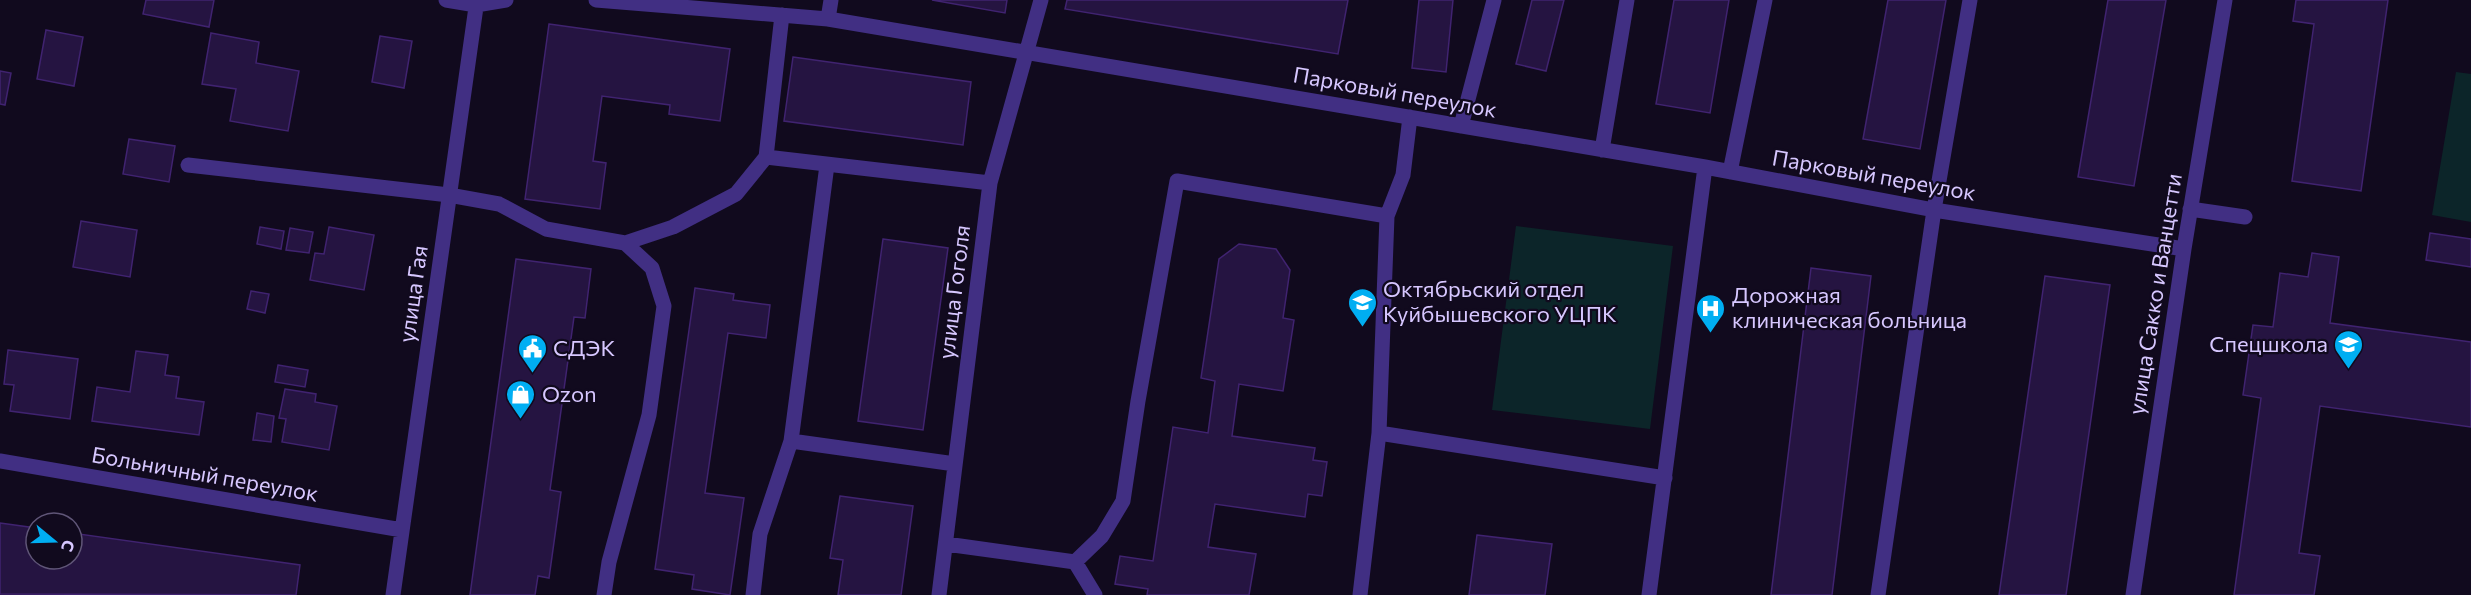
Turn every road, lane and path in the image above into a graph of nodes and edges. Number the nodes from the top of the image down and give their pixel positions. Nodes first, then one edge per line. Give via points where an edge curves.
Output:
1 (446, 0) edge
2 (506, 0) edge
3 (596, 0) edge
4 (831, 0) edge
5 (1041, 0) edge
6 (1494, 0) edge
7 (1627, 0) edge
8 (1765, 0) edge
9 (1970, 0) edge
10 (2225, 0) edge
11 (476, 3) edge
12 (782, 15) junction
13 (828, 19) junction
14 (1026, 53) junction
15 (1410, 117) junction
16 (1461, 126) junction
17 (1602, 150) junction
18 (766, 158) junction
19 (188, 165) dead end
20 (827, 165) junction
21 (1705, 167) junction
22 (1730, 172) junction
23 (990, 183) junction
24 (449, 195) junction
25 (2190, 209) junction
26 (1934, 210) junction
27 (1387, 216) junction
28 (2245, 217) dead end
29 (626, 243) junction
30 (2184, 249) junction
31 (1379, 433) junction
32 (791, 441) junction
33 (0, 461) edge
34 (955, 464) junction
35 (1665, 478) junction
36 (402, 530) junction
37 (946, 544) junction
38 (1075, 562) junction
39 (393, 595) edge
40 (604, 595) edge
41 (753, 595) edge
42 (939, 595) edge
43 (1095, 595) edge
44 (1360, 595) edge
45 (1648, 595) edge
46 (1878, 595) edge
47 (2133, 595) edge

1 - 11 street
2 - 11 street
3 - 12 street, Парковый переулок
4 - 13 street
5 - 14 street, улица Гоголя
6 - 16 street
7 - 17 street
8 - 22 street
9 - 26 street
10 - 25 street, улица Сакко и Ванцетти
11 - 24 street, улица Гая
12 - 13 street, Парковый переулок
12 - 18 street
13 - 14 street, Парковый переулок
14 - 15 street, Парковый переулок
14 - 23 street, улица Гоголя
15 - 16 street, Парковый переулок
15 - 27 street via 1403,175
16 - 17 street, Парковый переулок
17 - 21 street, Парковый переулок
18 - 20 street
18 - 29 street via 736,194 673,227
19 - 24 street
20 - 23 street
20 - 32 street
21 - 22 street, Парковый переулок
21 - 35 street
22 - 26 street, Парковый переулок
23 - 34 street, улица Гоголя
24 - 29 street via 499,204 546,229
24 - 36 street, улица Гая
25 - 28 street
25 - 30 street, улица Сакко и Ванцетти
26 - 30 street, Парковый переулок
26 - 46 street
27 - 31 street
27 - 38 street via 1177,181 1123,501 1102,536
29 - 40 street via 652,268 664,306 649,415 609,562
30 - 47 street, улица Сакко и Ванцетти
31 - 35 street
31 - 44 street
32 - 34 street
32 - 41 street via 760,534
33 - 36 street, Больничный переулок
34 - 37 street, улица Гоголя
35 - 45 street
36 - 39 street, улица Гая
37 - 38 street
37 - 42 street, улица Гоголя
38 - 43 street

